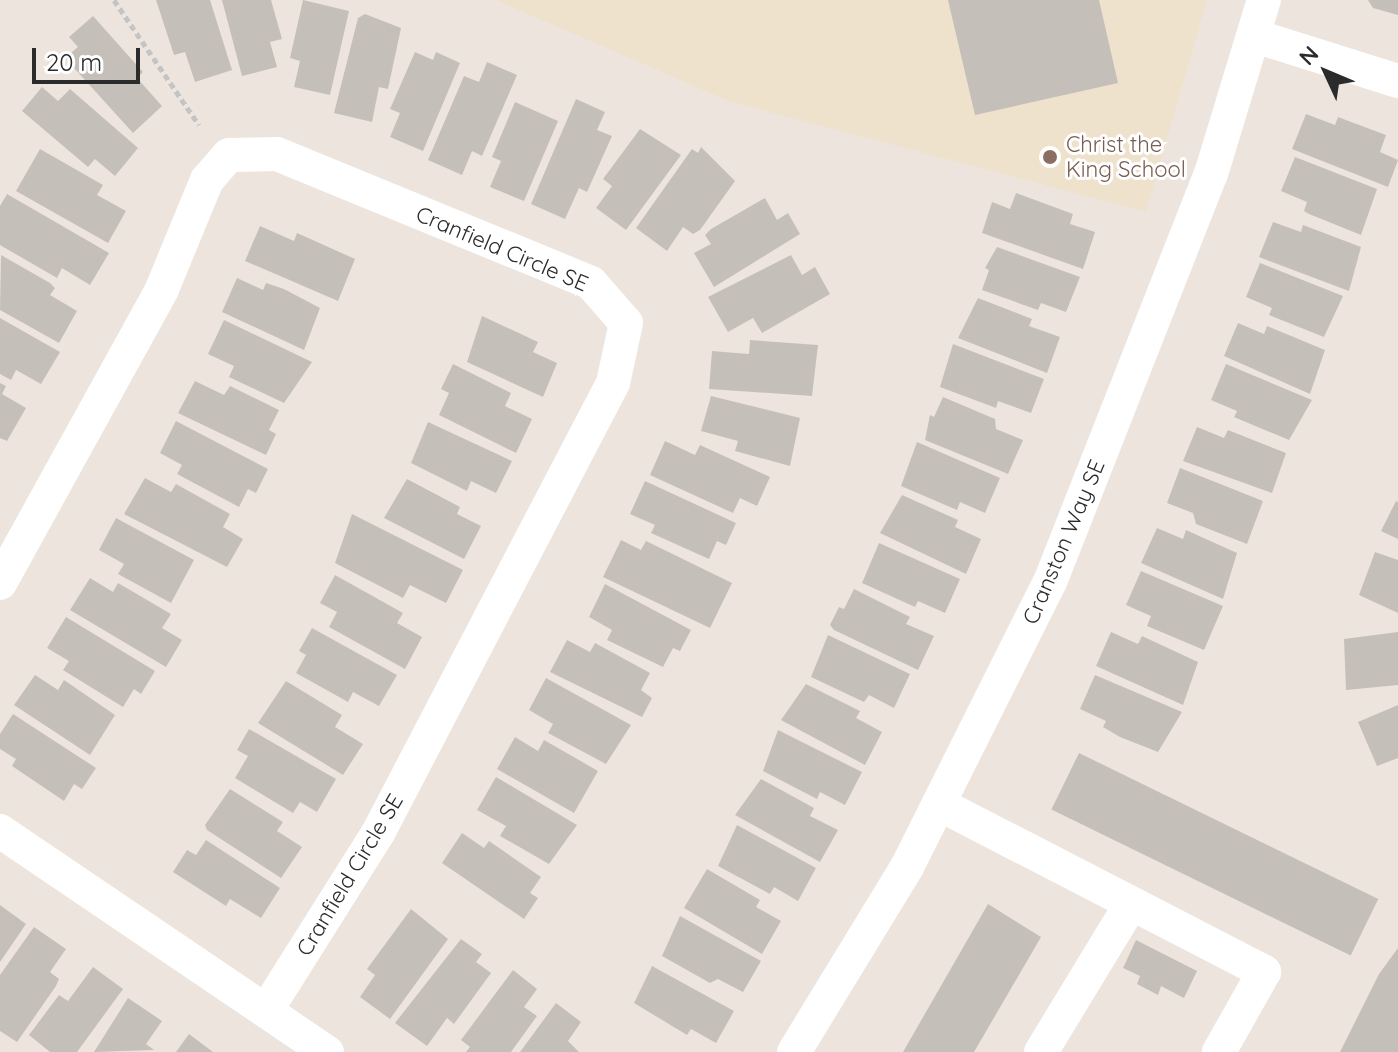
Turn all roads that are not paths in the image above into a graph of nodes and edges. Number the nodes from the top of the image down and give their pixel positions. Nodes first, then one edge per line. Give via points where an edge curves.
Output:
1 (1264, 0) edge
2 (1255, 36) junction
3 (1398, 81) edge
4 (0, 583) edge
5 (939, 804) junction
6 (0, 831) edge
7 (1131, 904) junction
8 (268, 1008) junction
9 (327, 1052) edge
10 (794, 1052) edge
11 (1041, 1052) edge
12 (1219, 1052) edge

1 - 2 street, Cranston Way SE
2 - 3 street
2 - 5 street, Cranston Way SE via 1205,189 1062,553
4 - 8 street, Cranfield Circle SE via 162,289 207,180 229,155 277,154 591,283 626,323 613,383 422,749 378,833
5 - 7 street
5 - 10 street, Cranston Way SE via 907,867
6 - 8 street
7 - 11 street
7 - 12 street via 1264,972
8 - 9 street

